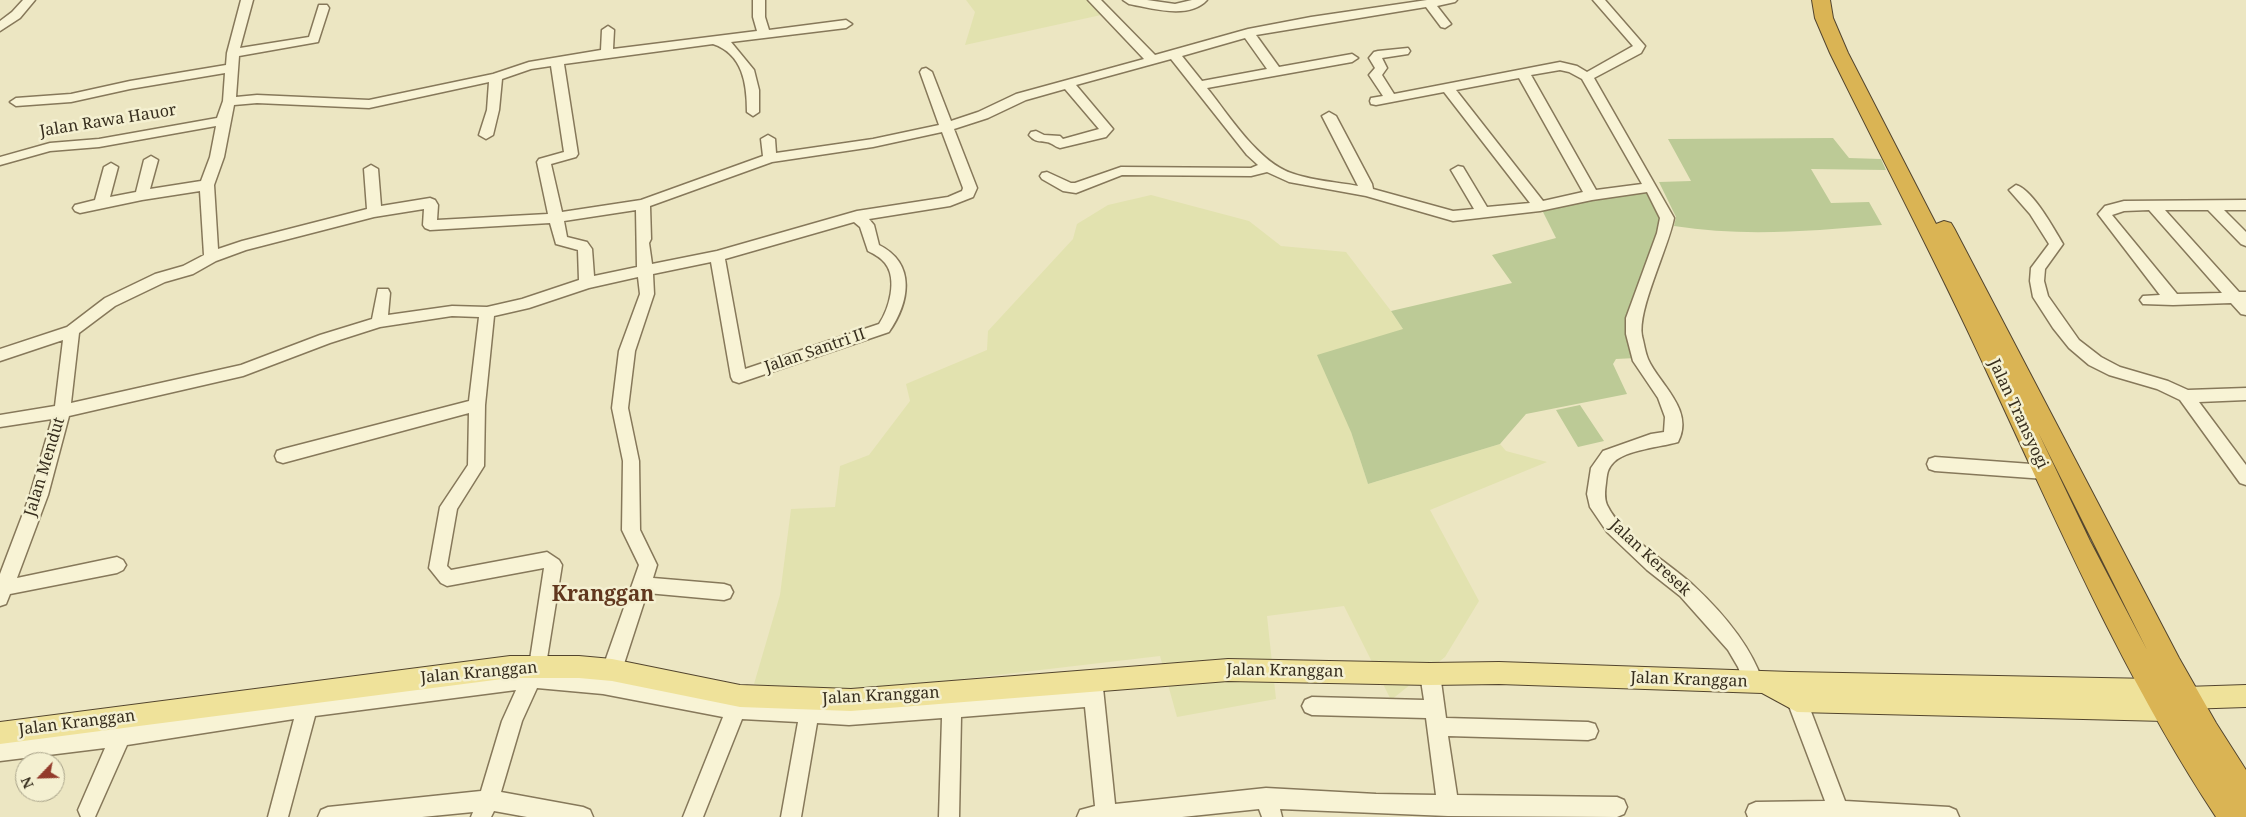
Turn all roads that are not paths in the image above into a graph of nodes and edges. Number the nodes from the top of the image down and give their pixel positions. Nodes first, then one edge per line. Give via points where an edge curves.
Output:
1 (28, 0) edge
2 (247, 0) edge
3 (759, 0) edge
4 (1094, 0) edge
5 (1130, 0) edge
6 (1201, 0) edge
7 (1451, 0) edge
8 (1599, 0) edge
9 (1821, 0) edge
10 (1837, 0) edge
11 (1429, 4) junction
12 (323, 8) dead end
13 (846, 24) dead end
14 (1445, 24) dead end
15 (0, 27) edge
16 (608, 30) dead end
17 (764, 33) junction
18 (1248, 33) junction
19 (712, 40) junction
20 (1404, 51) dead end
21 (233, 53) junction
22 (607, 53) junction
23 (1174, 54) junction
24 (1352, 58) dead end
25 (1152, 60) junction
26 (557, 61) junction
27 (232, 68) junction
28 (926, 72) dead end
29 (1271, 72) junction
30 (1523, 73) junction
31 (496, 77) junction
32 (1587, 77) junction
33 (1068, 84) junction
34 (1201, 85) junction
35 (1446, 87) junction
36 (1391, 98) junction
37 (229, 101) junction
38 (1376, 101) dead end
39 (16, 102) dead end
40 (753, 112) dead end
41 (1329, 116) dead end
42 (223, 120) junction
43 (948, 127) junction
44 (486, 135) dead end
45 (1036, 135) dead end
46 (768, 139) dead end
47 (770, 158) junction
48 (151, 160) dead end
49 (0, 161) edge
50 (111, 167) dead end
51 (1268, 167) junction
52 (371, 169) dead end
53 (1458, 170) dead end
54 (1047, 176) dead end
55 (207, 185) junction
56 (1651, 187) junction
57 (2016, 190) dead end
58 (1366, 192) junction
59 (142, 195) junction
60 (1592, 195) junction
61 (101, 203) junction
62 (643, 204) junction
63 (2246, 205) edge
64 (1540, 206) junction
65 (2153, 206) junction
66 (2212, 206) junction
67 (80, 208) dead end
68 (374, 212) junction
69 (1483, 212) junction
70 (857, 216) junction
71 (556, 218) junction
72 (2246, 241) edge
73 (717, 256) junction
74 (211, 257) junction
75 (645, 271) junction
76 (587, 283) junction
77 (383, 293) dead end
78 (2241, 298) edge
79 (2148, 300) dead end
80 (2173, 300) junction
81 (2246, 310) edge
82 (487, 312) junction
83 (379, 322) junction
84 (72, 331) junction
85 (0, 355) edge
86 (2246, 394) edge
87 (2186, 396) junction
88 (477, 405) junction
89 (62, 411) junction
90 (0, 421) edge
91 (284, 456) dead end
92 (1935, 464) dead end
93 (2243, 471) edge
94 (2045, 472) junction
95 (117, 565) dead end
96 (642, 585) junction
97 (724, 592) dead end
98 (2, 593) edge
99 (612, 670) junction
100 (534, 673) junction
101 (1430, 674) junction
102 (1777, 687) junction
103 (1093, 689) junction
104 (2246, 696) edge
105 (2168, 699) junction
106 (951, 700) junction
107 (738, 703) junction
108 (1312, 706) dead end
109 (307, 708) junction
110 (809, 715) junction
111 (1436, 718) junction
112 (125, 727) junction
113 (1588, 731) dead end
114 (0, 733) edge
115 (0, 752) edge
116 (2246, 796) edge
117 (1448, 806) junction
118 (1617, 807) dead end
119 (484, 808) edge
120 (1269, 808) edge
121 (88, 810) dead end
122 (1378, 811) edge
123 (1473, 812) edge
124 (1579, 812) edge
125 (1756, 812) dead end
126 (1182, 813) edge
127 (1840, 814) edge
128 (1778, 815) edge
129 (1097, 816) edge
130 (1923, 816) edge
131 (278, 817) edge
132 (328, 817) edge
133 (583, 817) edge
134 (693, 817) edge
135 (791, 817) edge
136 (948, 817) edge
137 (1949, 817) edge
138 (2234, 817) edge

1 - 15 street
2 - 21 street
3 - 17 street via 759,17
4 - 25 street
5 - 6 street via 1178,8
7 - 11 street
8 - 32 street via 1639,46
9 - 94 highway, Jalan Transyogi via 1835,46
10 - 105 highway, Jalan Transyogi via 1840,17 1887,116 2038,405
11 - 14 street
11 - 18 street
12 - 21 street via 312,40
13 - 17 street
16 - 22 street
17 - 19 street
18 - 23 street
18 - 29 street via 1274,69
19 - 22 street
19 - 40 street via 729,45 748,70 753,90
20 - 36 street via 1375,58 1381,68 1375,75
21 - 27 street
22 - 26 street
23 - 25 street
23 - 34 street
24 - 29 street
25 - 33 street
26 - 31 street
26 - 71 street via 571,154 544,162
27 - 37 street
27 - 39 street via 71,98
28 - 43 street
29 - 34 street
30 - 32 street via 1565,66
30 - 35 street
30 - 60 street
31 - 37 street via 368,104 257,99
31 - 44 street via 493,110
32 - 56 street
33 - 43 street via 1021,97
33 - 45 street via 1106,129 1101,134 1060,144 1055,139 1041,139
34 - 51 street via 1252,152
35 - 36 street
35 - 64 street
36 - 38 street
37 - 42 street
41 - 58 street via 1366,184
42 - 49 street, Jalan Rawa Hauor via 99,142 50,146
42 - 55 street via 218,157
43 - 47 street via 873,143
43 - 70 street via 970,188 968,194 950,201
46 - 47 street
47 - 62 street
48 - 59 street
50 - 61 street
51 - 54 street via 1251,172 1121,172 1076,188 1068,188
51 - 58 street via 1289,178
52 - 68 street
53 - 69 street
55 - 59 street
55 - 74 street
56 - 60 street
56 - 102 street, Jalan Keresek via 1667,218 1634,318 1634,334 1641,361 1665,396 1673,418 1672,437 1651,440 1609,456 1599,468 1596,494 1599,507 1613,527 1653,565 1686,590 1735,644 1748,664
57 - 87 street via 2056,244 2038,268 2037,281 2041,297 2074,344 2114,371 2162,385
58 - 69 street via 1448,216
59 - 61 street
60 - 64 street
61 - 67 street
62 - 71 street
62 - 75 street
63 - 66 street
64 - 69 street
65 - 66 street
65 - 78 street
65 - 80 street via 2110,209 2105,216
66 - 72 street
68 - 71 street via 430,203 430,225
68 - 74 street
70 - 73 street
70 - 73 street, Jalan Santri II via 867,225 873,248 890,258 896,268 898,297 891,319 884,328 739,377
71 - 76 street via 561,241 582,245 585,249
73 - 75 street
74 - 84 street via 188,270 160,278 110,302
75 - 76 street
75 - 96 street via 647,294 627,351 620,408 631,462 631,530 648,565
76 - 82 street via 524,304
77 - 83 street
78 - 80 street
78 - 81 street
79 - 80 street
82 - 83 street via 452,311
82 - 88 street
83 - 89 street via 243,370
84 - 85 street
84 - 89 street, Jalan Mendut
86 - 87 street
87 - 93 street
88 - 91 street
88 - 100 street via 476,466 449,507 438,568 447,578 551,561 553,566
89 - 90 street
89 - 98 street, Jalan Mendut via 39,495
92 - 94 street
94 - 105 highway, Jalan Transyogi via 2092,574
95 - 98 street
96 - 97 street
96 - 99 street
99 - 100 main road, Jalan Kranggan via 579,667
99 - 107 main road, Jalan Kranggan
100 - 107 street
100 - 109 street
100 - 112 main road, Jalan Kranggan via 490,669
100 - 119 street via 512,721
101 - 102 main road, Jalan Kranggan via 1499,673
101 - 103 main road, Jalan Kranggan via 1228,670
101 - 111 street
102 - 105 main road, Jalan Kranggan
102 - 127 street, Jalan Keresek
103 - 106 main road, Jalan Kranggan
103 - 129 street
104 - 105 main road, Jalan Kranggan
105 - 116 highway, Jalan Transyogi via 2222,761
105 - 138 highway, Jalan Transyogi via 2188,748
106 - 107 main road, Jalan Kranggan
106 - 110 street via 849,716
106 - 136 street
107 - 110 street
107 - 134 street
108 - 111 street
109 - 112 street
109 - 131 street
110 - 135 street
111 - 113 street
111 - 117 street
112 - 114 main road, Jalan Kranggan
112 - 115 street
112 - 121 street
117 - 122 street
117 - 123 street
118 - 124 street
119 - 132 street
119 - 133 street
120 - 122 street
120 - 126 street
123 - 124 street
125 - 128 street
126 - 129 street
127 - 128 street
127 - 130 street
130 - 137 street

